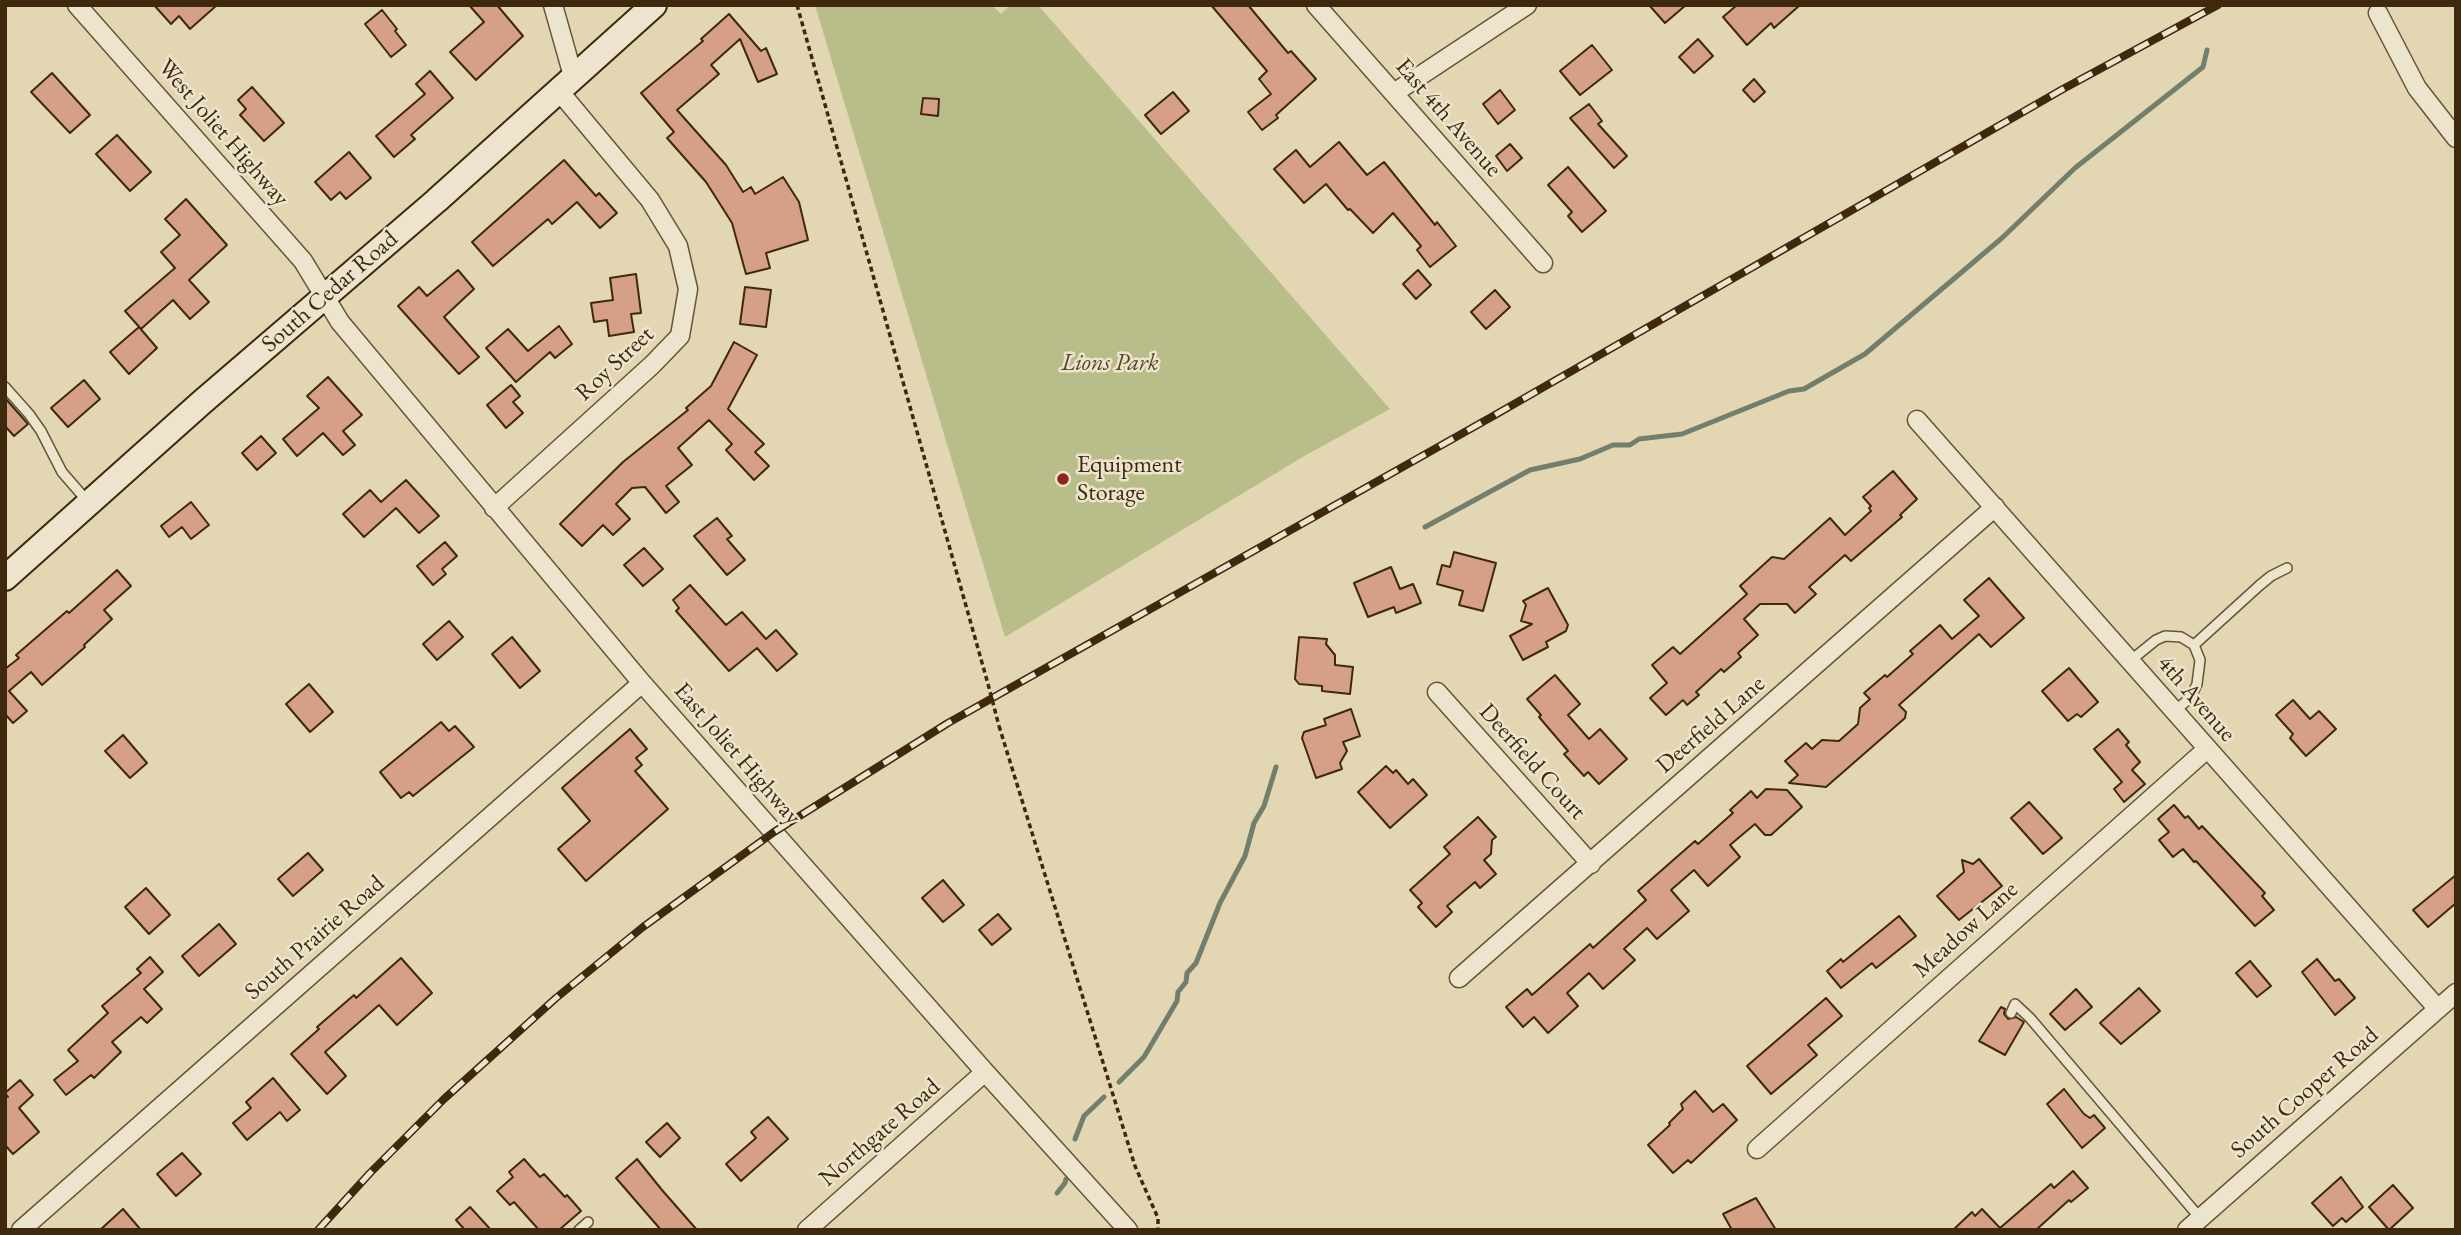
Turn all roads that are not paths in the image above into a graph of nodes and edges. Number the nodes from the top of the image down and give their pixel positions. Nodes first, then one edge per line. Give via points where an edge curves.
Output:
1 (77, 5) edge
2 (553, 5) edge
3 (654, 5) edge
4 (1316, 5) edge
5 (1527, 5) edge
6 (2378, 13) dead end
7 (566, 83) junction
8 (1394, 93) junction
9 (2453, 129) edge
10 (1543, 263) dead end
11 (325, 298) junction
12 (5, 387) edge
13 (1917, 420) dead end
14 (89, 503) junction
15 (494, 508) junction
16 (1995, 508) junction
17 (2287, 568) dead end
18 (5, 578) edge
19 (2194, 645) junction
20 (2130, 661) junction
21 (642, 683) junction
22 (1437, 692) dead end
23 (2175, 711) junction
24 (2207, 749) junction
25 (1591, 863) junction
26 (1459, 978) dead end
27 (2456, 993) edge
28 (2438, 1009) junction
29 (2011, 1013) dead end
30 (985, 1072) junction
31 (1757, 1149) dead end
32 (588, 1222) dead end
33 (2193, 1224) edge
34 (21, 1230) edge
35 (579, 1230) edge
36 (807, 1230) edge
37 (1128, 1230) edge

1 - 11 street, West Joliet Highway via 303,261
2 - 7 street
3 - 7 main road, South Cedar Road
4 - 8 street, East 4th Avenue
5 - 8 street
6 - 9 street via 2417,88
7 - 11 main road, South Cedar Road
7 - 15 street, Roy Street via 678,246 688,289 680,336
8 - 10 street, East 4th Avenue
11 - 14 main road, South Cedar Road
11 - 15 street, East Joliet Highway
12 - 14 lane via 29,414 62,472
13 - 16 street, 4th Avenue
14 - 18 main road, South Cedar Road
15 - 21 street, East Joliet Highway
16 - 20 street, 4th Avenue
16 - 25 street, Deerfield Lane
17 - 19 lane via 2260,585
19 - 20 lane via 2181,637 2165,636
19 - 23 lane via 2200,660 2197,684 2191,697
20 - 23 street, 4th Avenue
21 - 30 street, East Joliet Highway
21 - 34 street, South Prairie Road
22 - 25 street, Deerfield Court
23 - 24 street, 4th Avenue
24 - 28 street, 4th Avenue
24 - 31 street, Meadow Lane
25 - 26 street, Deerfield Lane
27 - 28 street, South Cooper Road
28 - 33 street, South Cooper Road
29 - 33 lane via 2015,1004 2029,1018
30 - 36 street, Northgate Road
30 - 37 street, East Joliet Highway
32 - 35 lane

